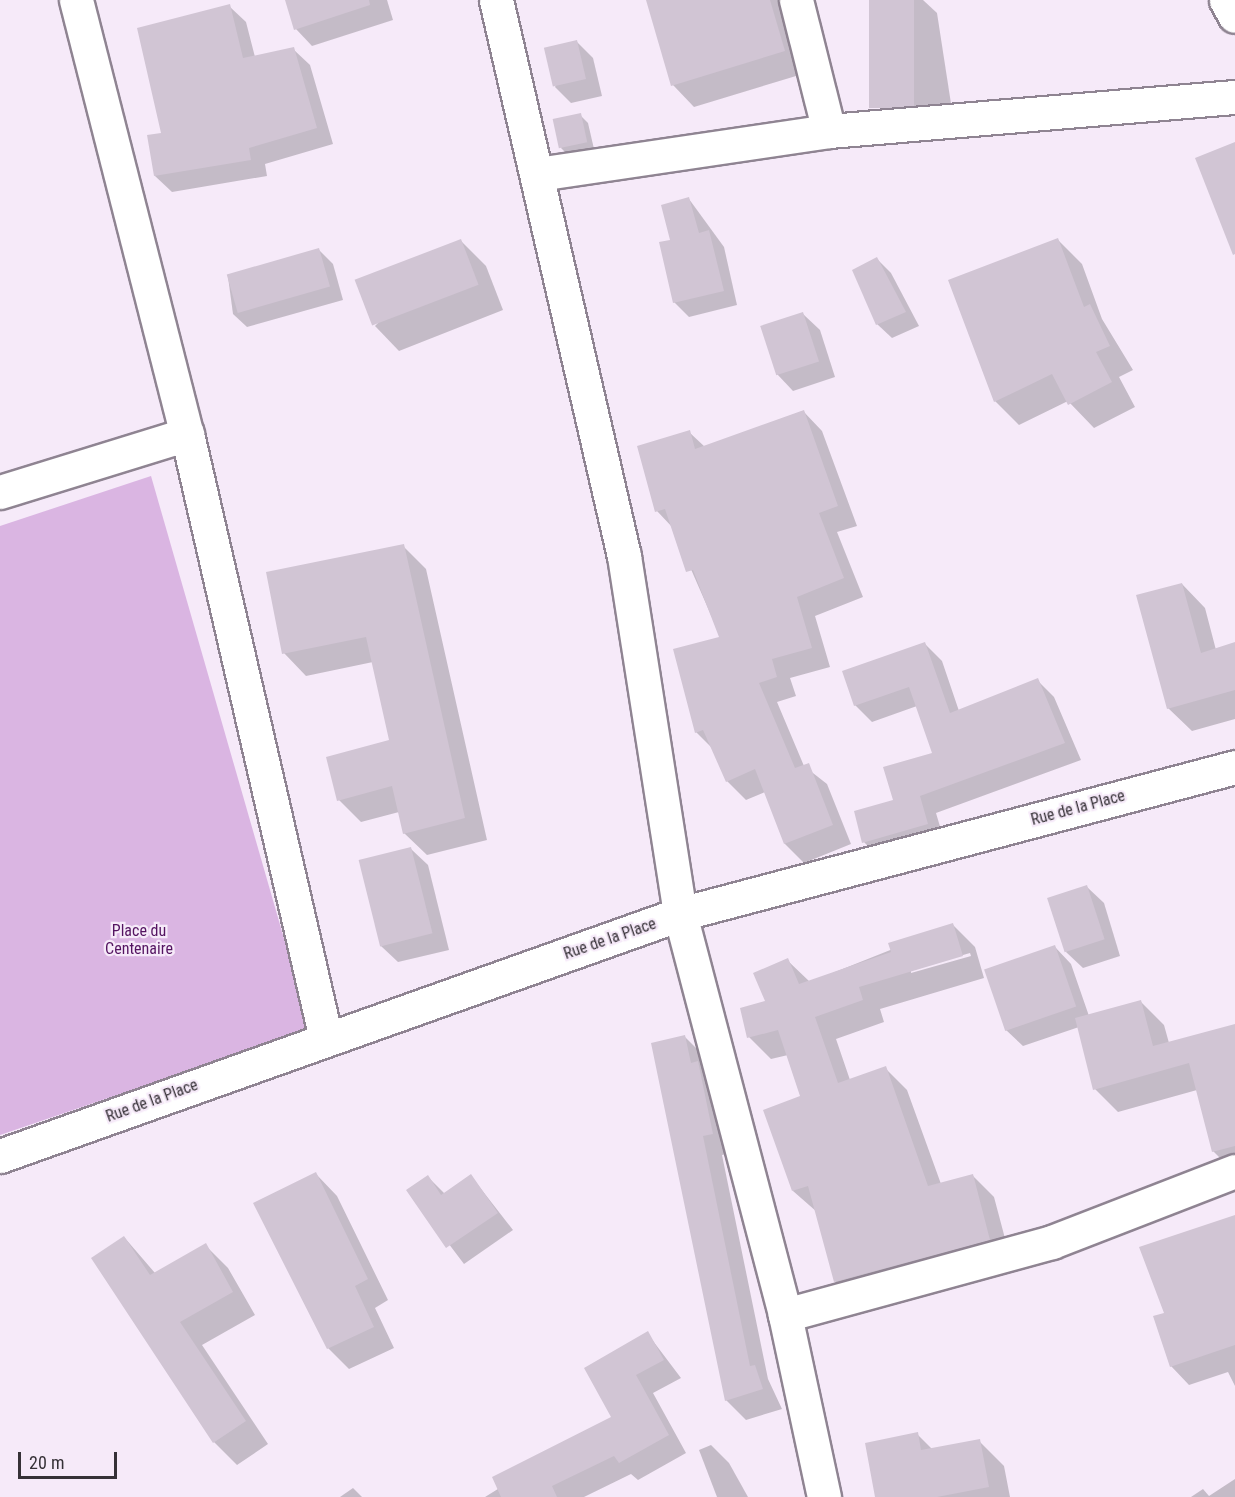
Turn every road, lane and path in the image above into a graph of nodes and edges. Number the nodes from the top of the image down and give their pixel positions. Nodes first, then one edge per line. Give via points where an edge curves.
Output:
1 (78, 0) edge
2 (496, 0) edge
3 (796, 0) edge
4 (1226, 0) edge
5 (1235, 16) edge
6 (1235, 97) edge
7 (829, 131) junction
8 (538, 174) junction
9 (187, 434) junction
10 (0, 492) edge
11 (1235, 767) edge
12 (680, 914) junction
13 (326, 1038) junction
14 (0, 1156) edge
15 (1235, 1171) edge
16 (784, 1315) junction
17 (824, 1497) edge

1 - 9 street
2 - 8 street
3 - 7 street
4 - 5 street
6 - 7 street
7 - 8 street
8 - 12 street via 624,555
9 - 10 street
9 - 13 street
11 - 12 street, Rue de la Place
12 - 13 street, Rue de la Place
12 - 16 street
13 - 14 street, Rue de la Place
15 - 16 street via 1052,1242
16 - 17 street

